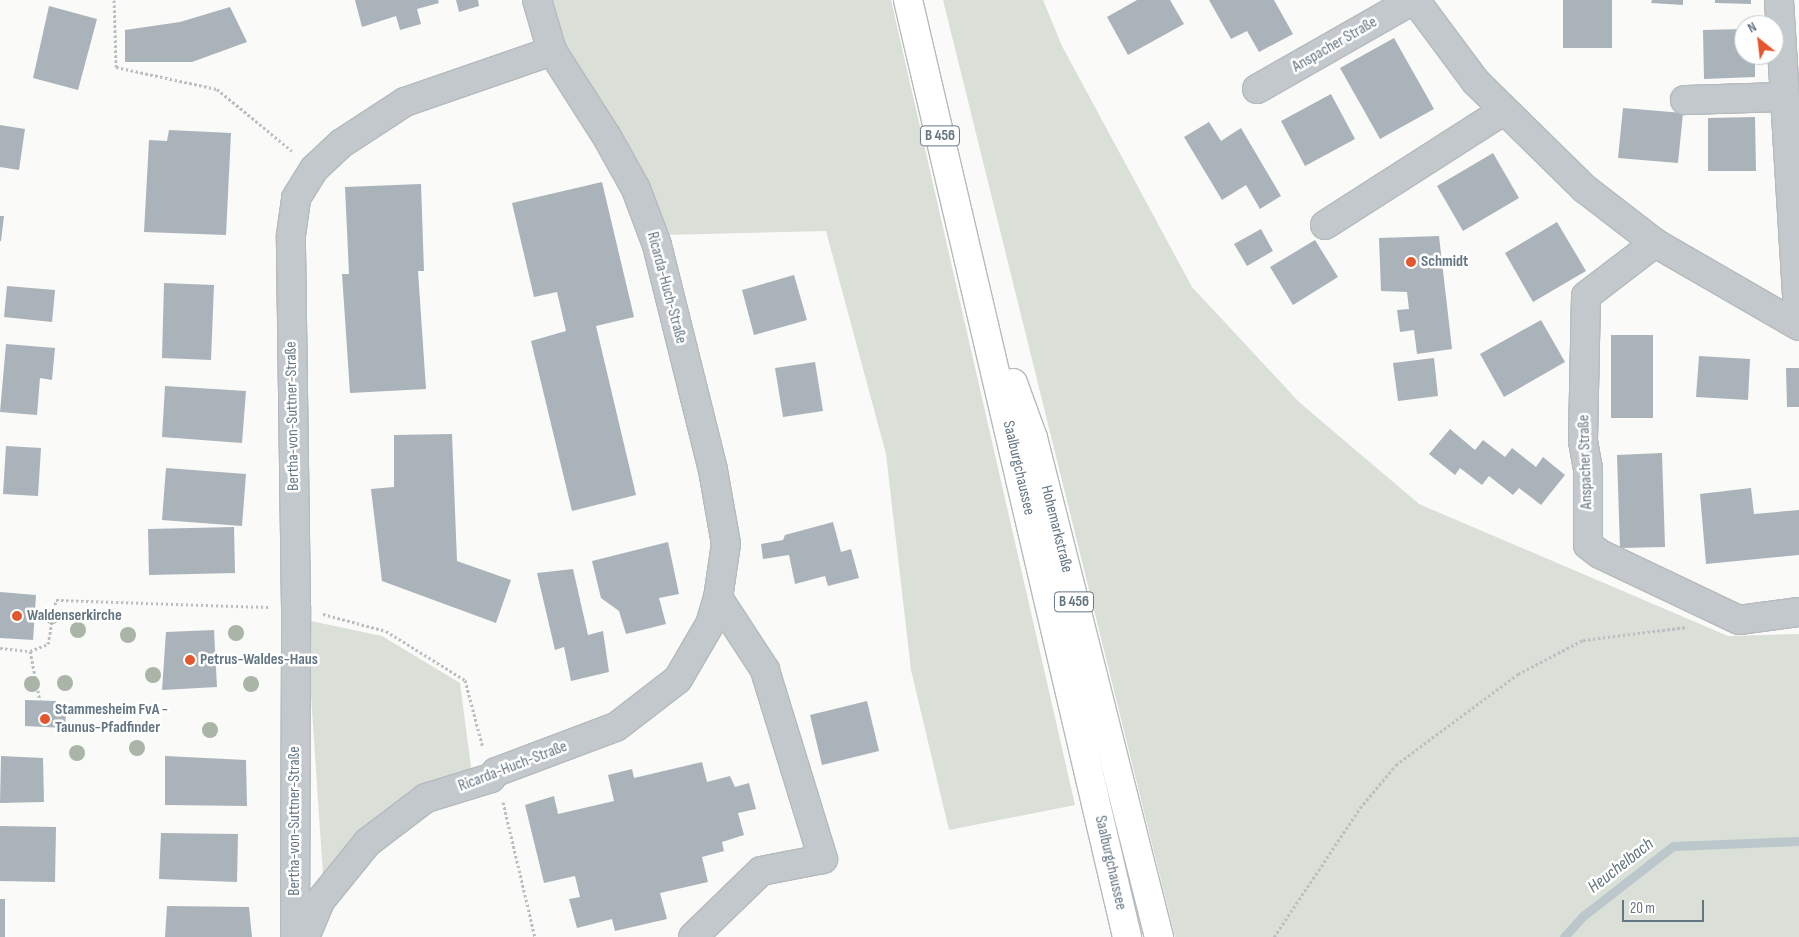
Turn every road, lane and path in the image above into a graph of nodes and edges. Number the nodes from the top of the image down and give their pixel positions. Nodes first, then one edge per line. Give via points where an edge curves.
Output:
1 (114, 0) edge
2 (537, 0) edge
3 (908, 0) edge
4 (1414, 0) edge
5 (1780, 0) edge
6 (552, 51) junction
7 (1257, 89) dead end
8 (1784, 97) junction
9 (1685, 100) dead end
10 (1503, 112) junction
11 (314, 169) junction
12 (1325, 225) dead end
13 (1655, 244) junction
14 (972, 272) junction
15 (1799, 325) edge
16 (718, 598) junction
17 (296, 607) junction
18 (1799, 612) edge
19 (1690, 627) dead end
20 (0, 648) edge
21 (30, 651) junction
22 (40, 700) dead end
23 (493, 775) junction
24 (295, 937) edge
25 (305, 937) edge
26 (535, 937) edge
27 (692, 937) edge
28 (1127, 937) edge
29 (1159, 937) edge
30 (1274, 937) edge

1 - 11 path via 116,66 218,89
2 - 6 street, Ricarda-Huch-Straße
3 - 14 main road, Saalburgchaussee / B 456
4 - 7 street, Anspacher Straße
4 - 10 street, Anspacher Straße
5 - 8 street
6 - 11 street, Bertha-von-Suttner-Straße via 405,102 342,143
6 - 16 street, Ricarda-Huch-Straße via 636,189 656,245 713,470 726,544
8 - 9 street
8 - 15 street
10 - 12 street
10 - 13 street, Anspacher Straße via 1586,189
11 - 17 street, Bertha-von-Suttner-Straße via 296,198 292,235
13 - 15 street, Anspacher Straße
13 - 18 street, Anspacher Straße via 1586,296 1583,441 1588,468 1588,545 1600,554 1739,620
14 - 28 main road, Saalburgchaussee / B 456
14 - 29 main road, Hohemarkstraße / B 456 via 1033,438
16 - 23 street, Ricarda-Huch-Straße via 710,624 678,679 616,728
16 - 27 street via 766,670 823,859 761,871
17 - 21 path via 56,600 48,644
17 - 23 path via 386,631 465,680
17 - 24 street, Bertha-von-Suttner-Straße
19 - 30 path via 1583,640 1511,679 1396,765 1360,808
20 - 21 path
21 - 22 path
23 - 25 street, Ricarda-Huch-Straße via 426,798 368,842 320,901
23 - 26 path

